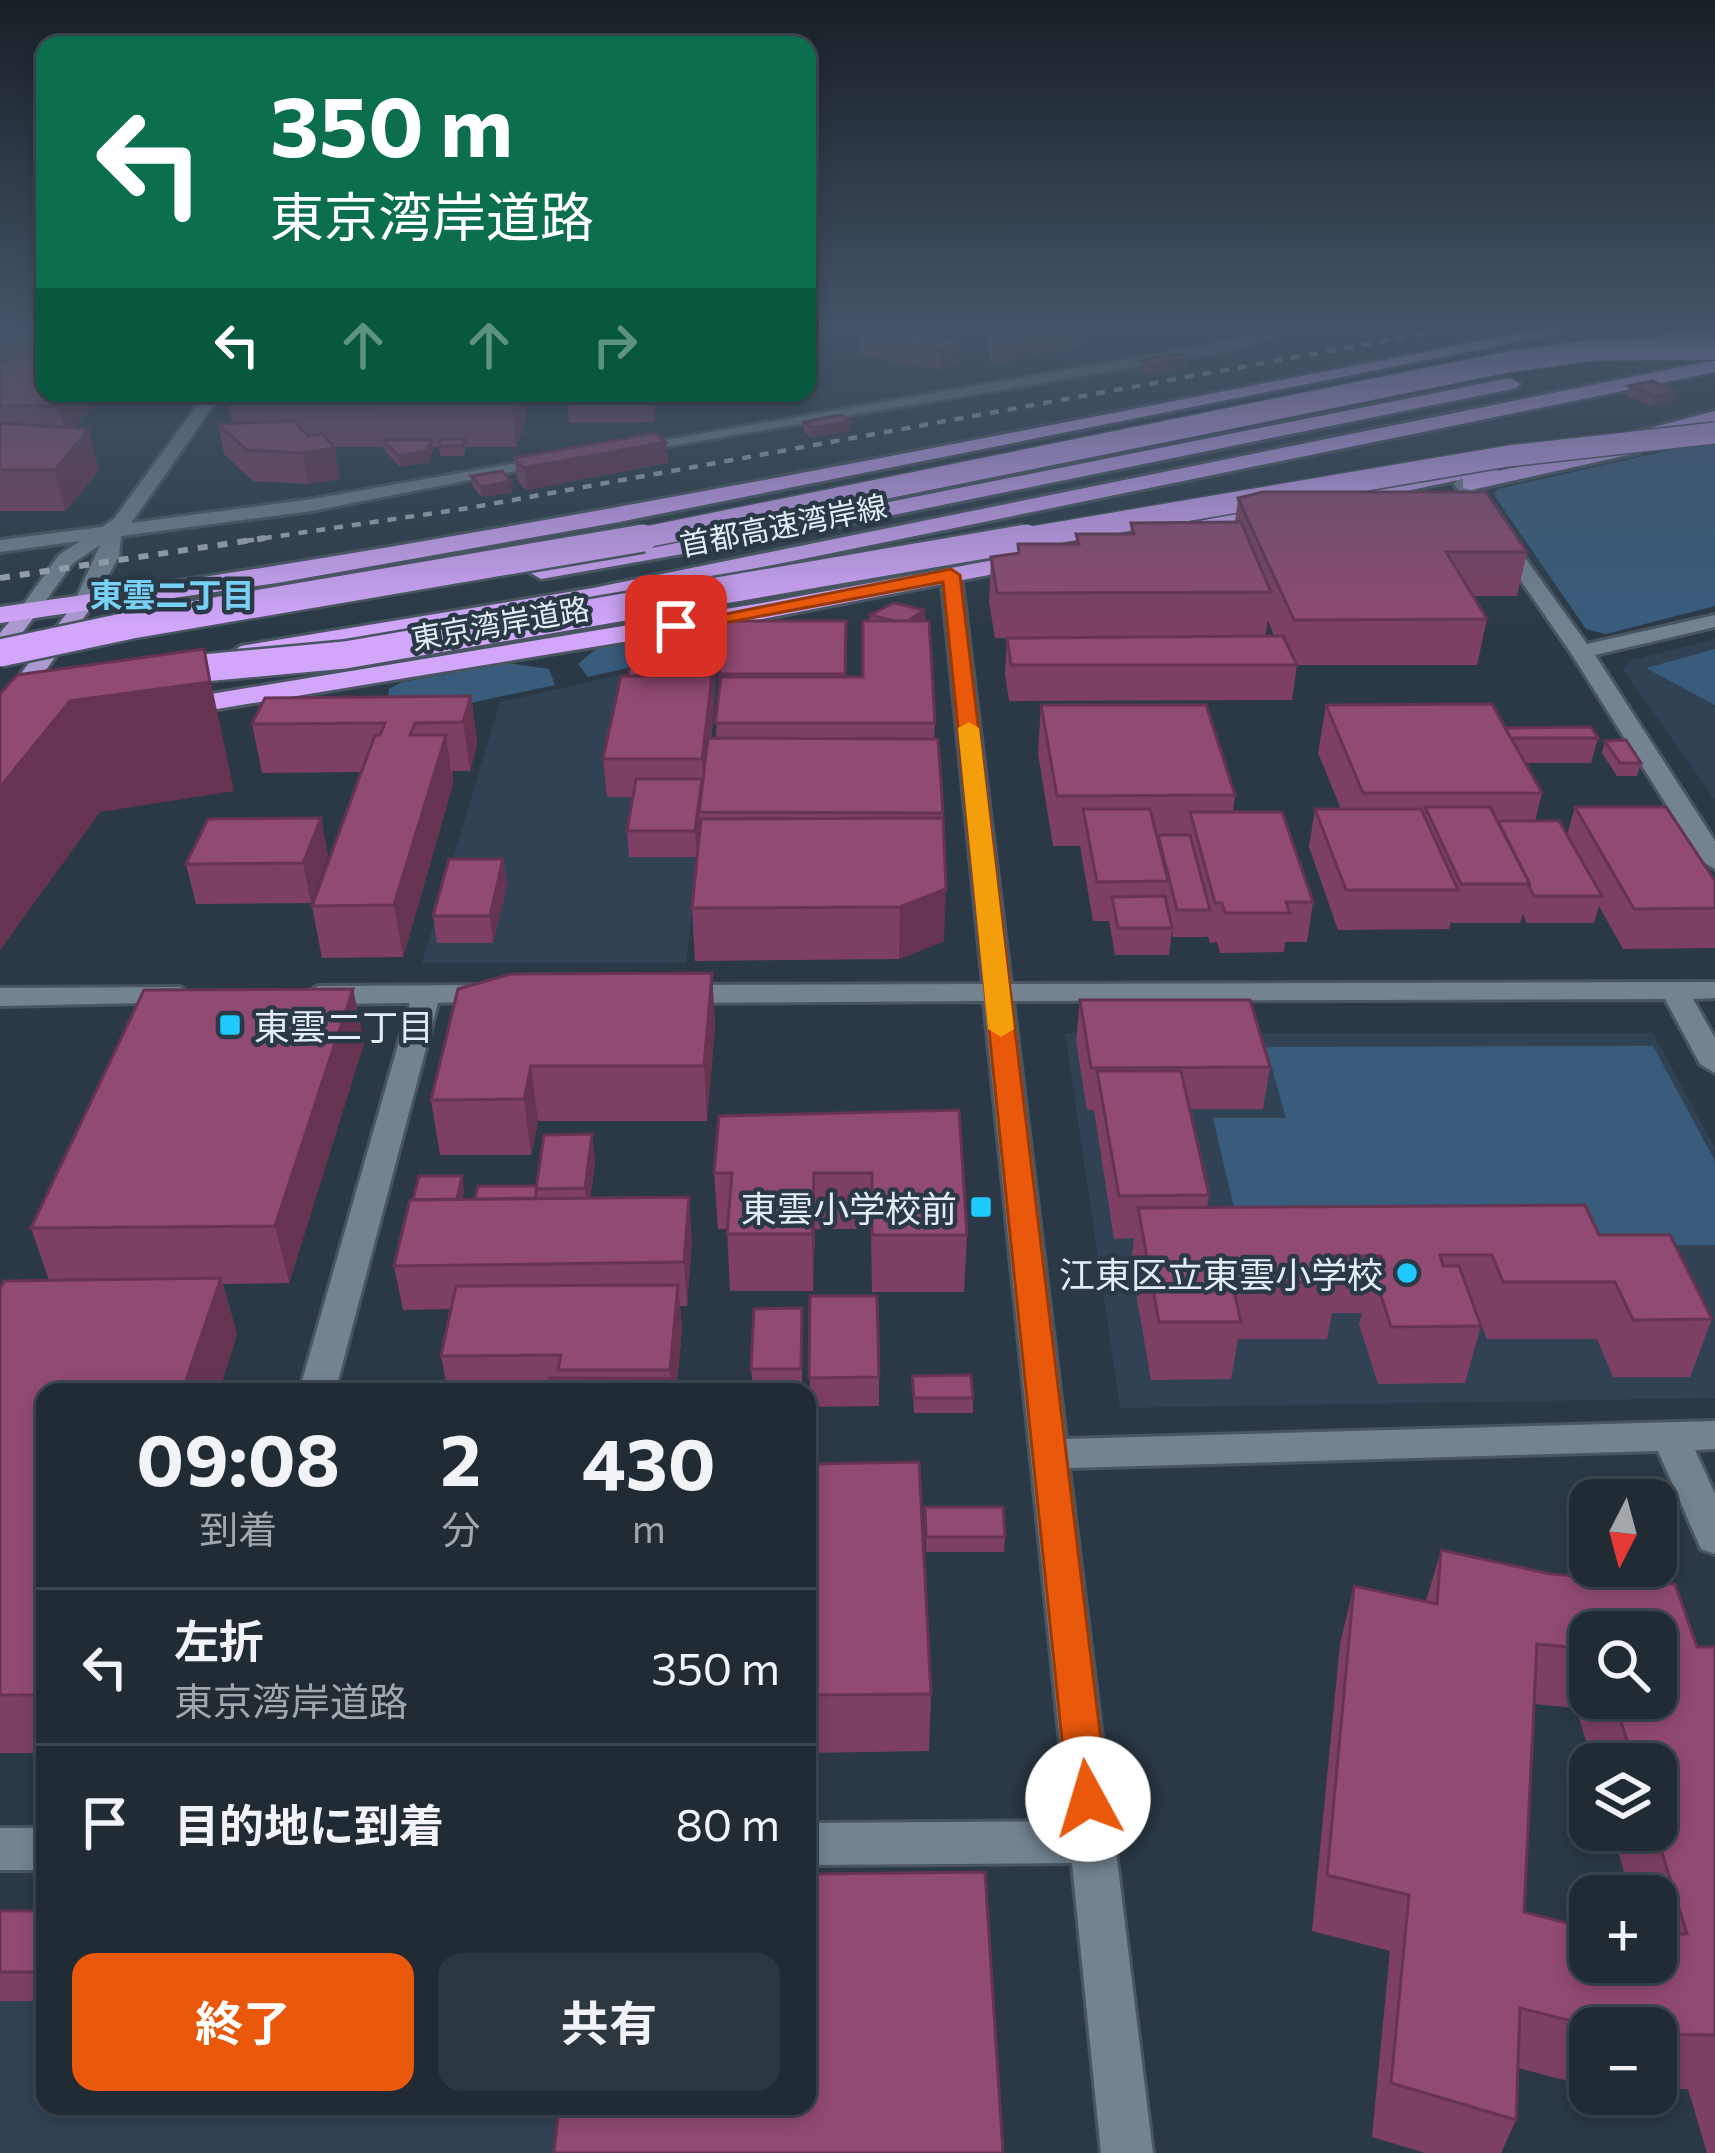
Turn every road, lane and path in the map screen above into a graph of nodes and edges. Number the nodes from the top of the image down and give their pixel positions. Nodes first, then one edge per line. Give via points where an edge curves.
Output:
1 (189, 427) edge
2 (694, 427) edge
3 (728, 427) edge
4 (1065, 427) edge
5 (1068, 427) edge
6 (1193, 427) edge
7 (1261, 427) edge
8 (1300, 427) edge
9 (1416, 427) edge
10 (1479, 427) edge
11 (1670, 427) edge
12 (1060, 429) junction
13 (1715, 431) edge
14 (567, 455) edge
15 (1463, 484) junction
16 (834, 520) junction
17 (116, 529) junction
18 (1183, 531) junction
19 (0, 536) edge
20 (859, 542) junction
21 (0, 546) edge
22 (951, 575) junction
23 (83, 605) junction
24 (27, 613) junction
25 (0, 615) edge
26 (1715, 621) edge
27 (1582, 652) junction
28 (0, 653) edge
29 (65, 681) edge
30 (0, 690) edge
31 (130, 716) edge
32 (7, 729) edge
33 (1715, 861) edge
34 (1674, 990) junction
35 (1715, 990) edge
36 (995, 991) junction
37 (530, 994) edge
38 (644, 994) edge
39 (284, 995) edge
40 (426, 995) junction
41 (213, 996) edge
42 (0, 997) edge
43 (1715, 1064) edge
44 (318, 1383) edge
45 (1715, 1435) edge
46 (1671, 1437) junction
47 (1050, 1454) junction
48 (1715, 1538) edge
49 (1093, 1842) junction
50 (816, 1844) edge
51 (0, 1850) edge
52 (36, 1850) edge
53 (1126, 2153) edge

1 - 17 street
2 - 3 street via 602,448
4 - 12 highway
5 - 12 highway
6 - 28 highway, bridge via 735,523
7 - 16 highway
8 - 16 highway, 首都高速湾岸線
9 - 20 highway, 首都高速湾岸線
10 - 20 highway
11 - 18 highway, 東京湾岸道路
12 - 23 highway via 478,541
13 - 15 highway
13 - 20 highway, 首都高速湾岸線, bridge via 1524,454 345,655 134,673
14 - 17 street via 313,506
15 - 18 highway
15 - 27 street
16 - 28 highway, 首都高速湾岸線, bridge
17 - 19 street
17 - 21 street
17 - 23 street
17 - 24 street via 66,559
18 - 22 highway, 東京湾岸道路
22 - 31 highway, 東京湾岸道路
22 - 36 street
23 - 24 highway
23 - 32 main road
24 - 25 highway
24 - 28 main road
26 - 27 street
27 - 33 street
29 - 30 highway
34 - 35 street
34 - 36 street
34 - 43 street
36 - 38 street
36 - 47 street
37 - 40 street
39 - 40 street
40 - 44 street
41 - 42 street
45 - 46 street
46 - 47 street
46 - 48 street
47 - 49 street
49 - 50 street
49 - 53 street
51 - 52 street

